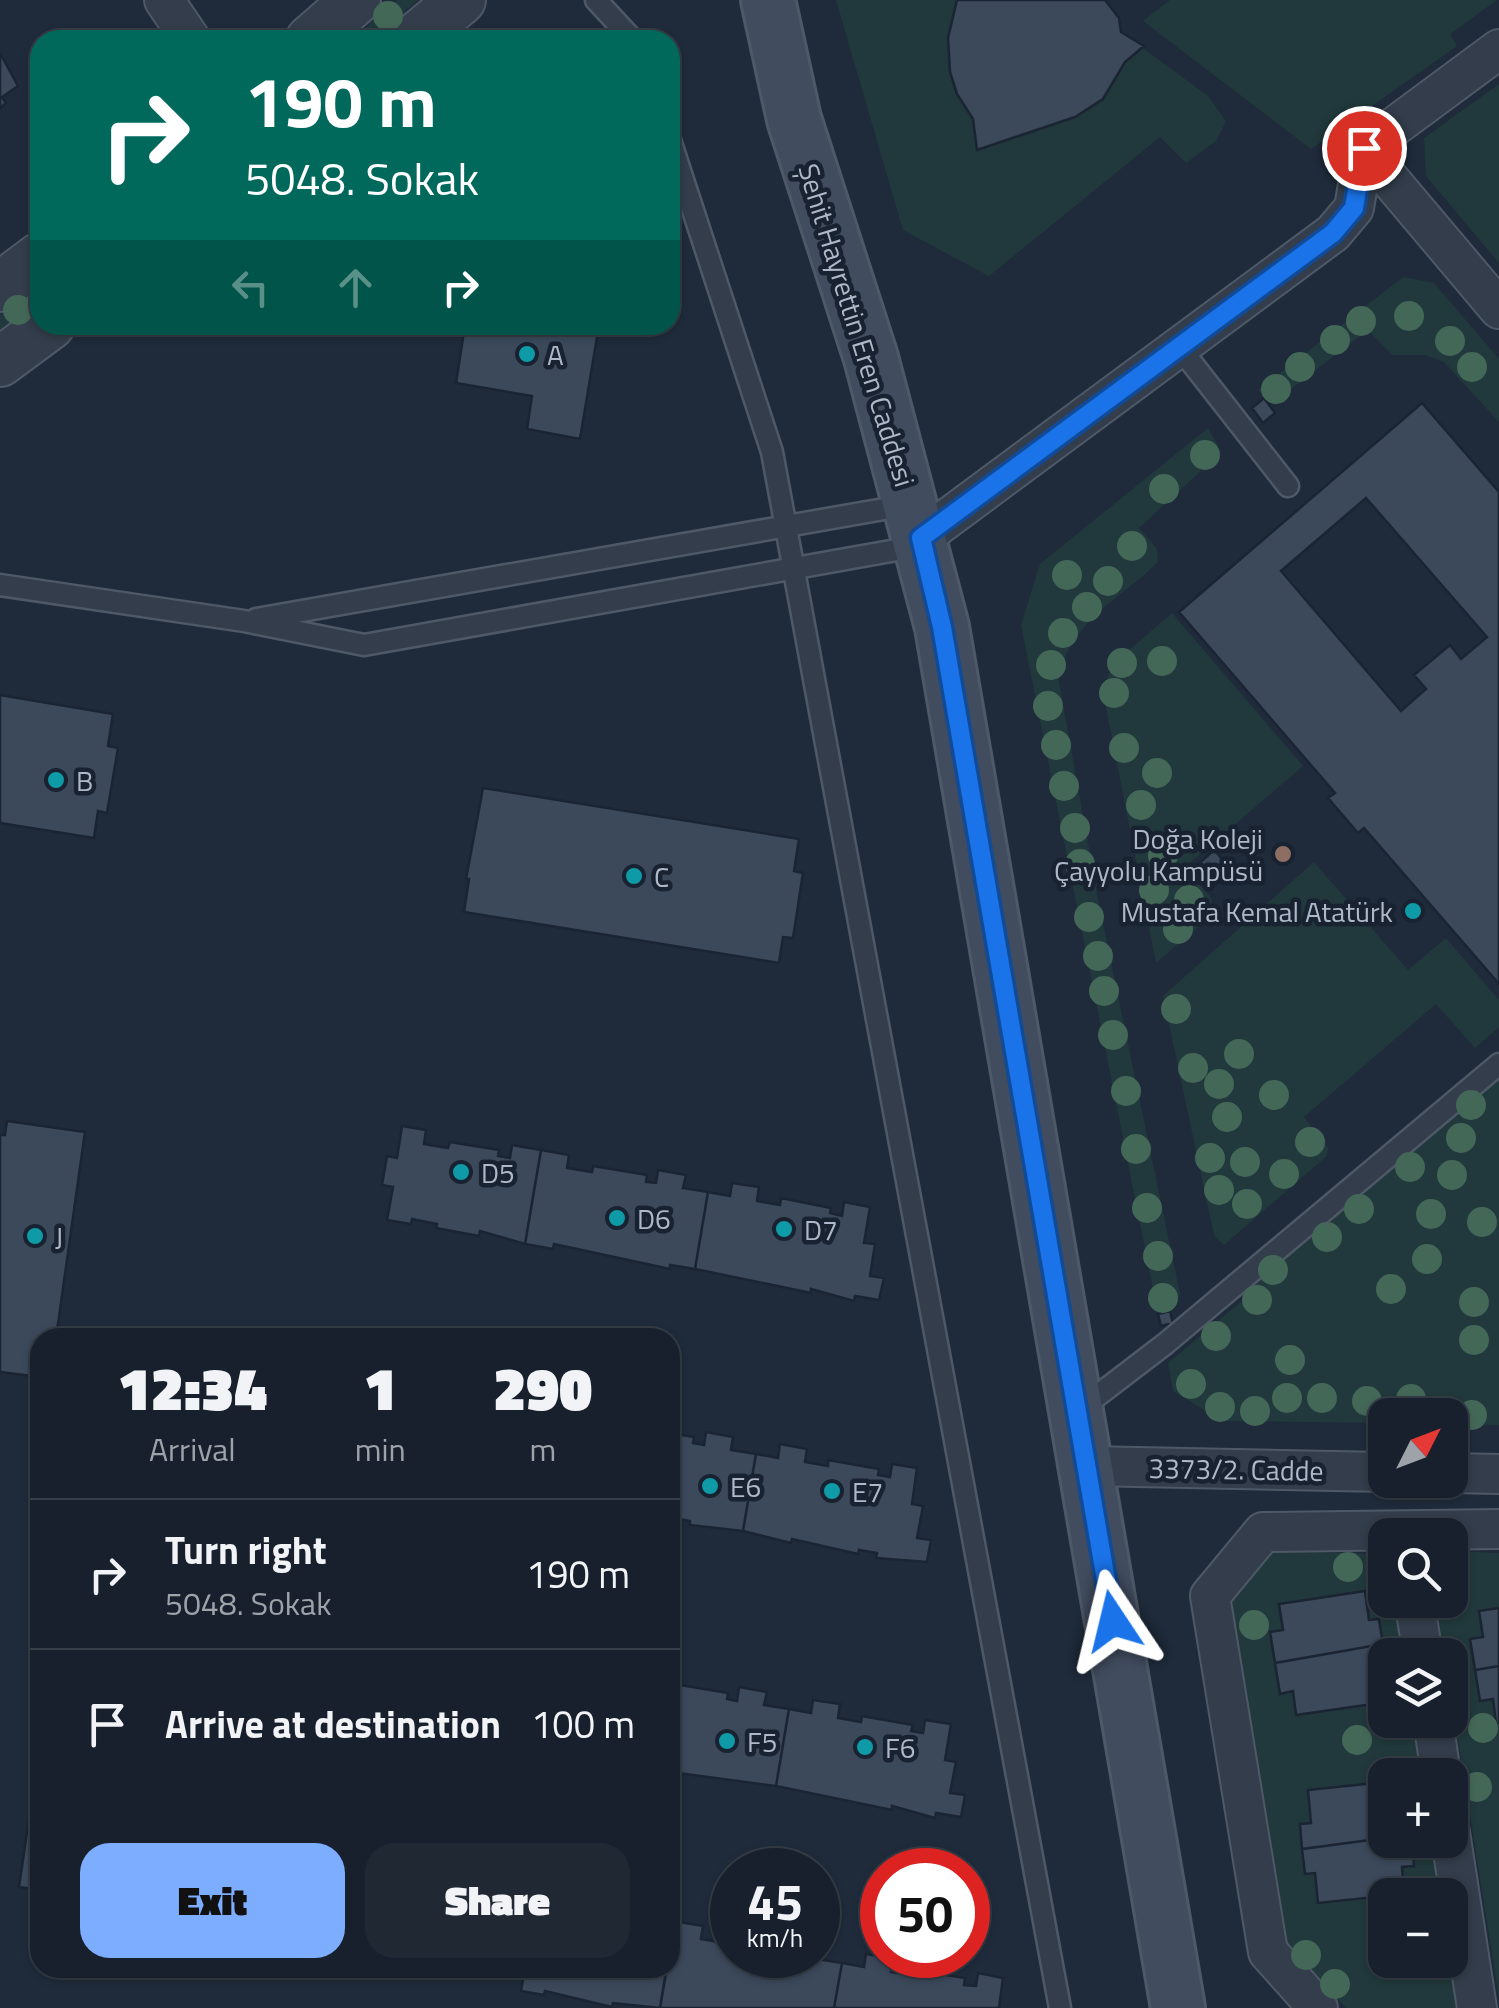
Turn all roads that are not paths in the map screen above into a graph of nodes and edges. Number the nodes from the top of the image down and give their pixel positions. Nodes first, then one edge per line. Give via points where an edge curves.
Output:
1 (164, 0) edge
2 (356, 0) edge
3 (461, 0) edge
4 (596, 0) edge
5 (732, 0) edge
6 (768, 0) edge
7 (184, 30) edge
8 (322, 30) edge
9 (425, 30) edge
10 (625, 30) edge
11 (1499, 50) edge
12 (794, 119) junction
13 (1364, 148) junction
14 (680, 171) edge
15 (30, 264) edge
16 (0, 287) edge
17 (1499, 310) edge
18 (36, 335) edge
19 (1180, 348) junction
20 (0, 362) edge
21 (1288, 486) dead end
22 (788, 527) junction
23 (919, 529) junction
24 (795, 569) junction
25 (0, 585) edge
26 (244, 621) junction
27 (1499, 1064) edge
28 (1078, 1411) junction
29 (1088, 1466) junction
30 (1368, 1472) edge
31 (1468, 1473) edge
32 (1499, 1474) edge
33 (1499, 1529) edge
34 (1468, 1530) edge
35 (1368, 1533) edge
36 (1454, 1858) edge
37 (1060, 2008) edge
38 (1178, 2008) edge
39 (1318, 2008) edge
40 (1477, 2008) edge

1 - 7 street
2 - 8 street
3 - 9 street
4 - 10 lane
5 - 12 main road, Şehit Hayrettin Eren Caddesi
6 - 12 main road, Şehit Hayrettin Eren Caddesi
11 - 13 street
12 - 23 main road, Şehit Hayrettin Eren Caddesi
13 - 17 street
13 - 19 street via 1354,208 1344,222
14 - 22 lane via 772,452
15 - 16 street
18 - 20 street
19 - 21 lane
19 - 23 street
22 - 23 lane
22 - 24 lane
22 - 26 lane
23 - 24 lane
23 - 28 main road, Şehit Hayrettin Eren Caddesi via 946,646
24 - 26 lane via 364,645
24 - 37 lane
25 - 26 lane
27 - 28 lane
28 - 29 main road, Şehit Hayrettin Eren Caddesi
29 - 30 street, 3373/2. Cadde
29 - 38 main road, Şehit Hayrettin Eren Caddesi
31 - 32 street
33 - 34 street
35 - 39 street via 1263,1532 1210,1596 1268,1952
36 - 40 street

